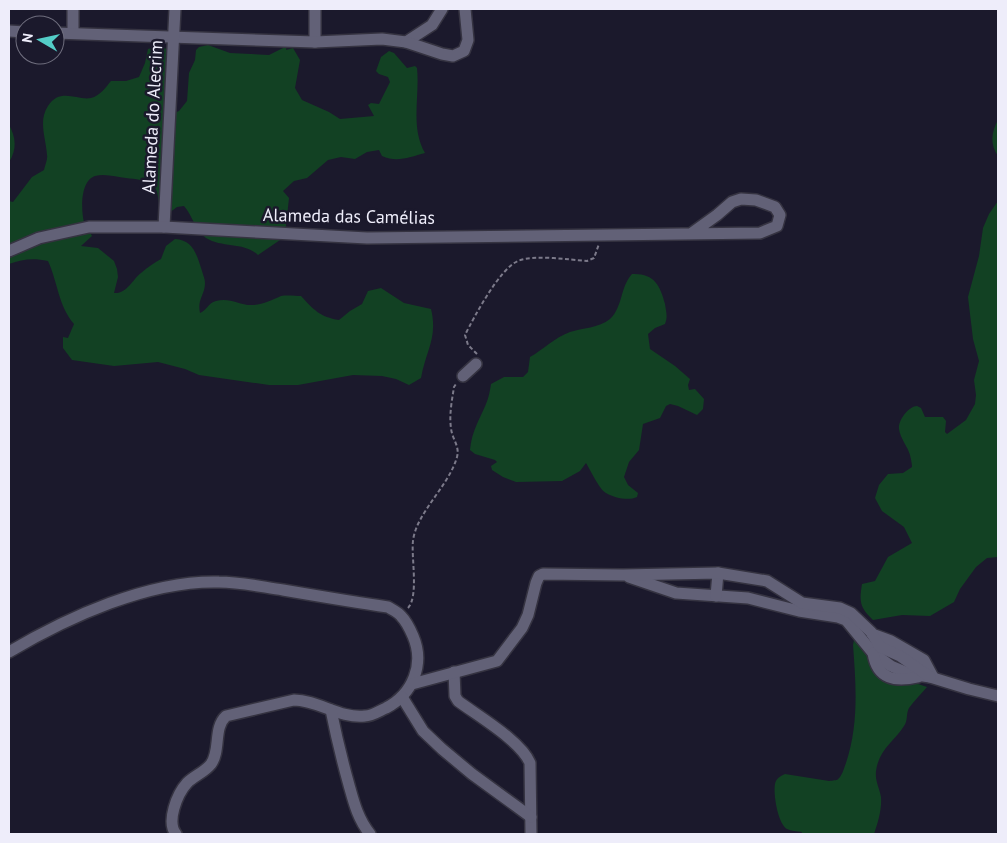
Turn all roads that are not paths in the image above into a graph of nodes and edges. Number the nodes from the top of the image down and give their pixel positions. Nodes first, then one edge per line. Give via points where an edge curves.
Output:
1 (73, 9) edge
2 (175, 9) edge
3 (315, 9) edge
4 (442, 9) edge
5 (465, 9) edge
6 (65, 33) edge
7 (73, 33) junction
8 (175, 36) junction
9 (315, 42) junction
10 (406, 42) junction
11 (164, 227) junction
12 (692, 233) junction
13 (9, 251) edge
14 (476, 364) road end
15 (463, 376) road end
16 (718, 573) junction
17 (623, 575) junction
18 (716, 596) junction
19 (9, 652) edge
20 (454, 672) junction
21 (929, 677) junction
22 (412, 684) junction
23 (998, 696) edge
24 (402, 697) junction
25 (331, 710) junction
26 (531, 820) junction
27 (366, 831) edge
28 (176, 834) edge
29 (531, 834) edge

1 - 7 street
2 - 8 street, Alameda do Alecrim
3 - 9 street
4 - 10 street via 432,25
5 - 10 street via 468,40 464,51 453,56
6 - 7 street
7 - 8 street
8 - 9 street
8 - 11 street, Alameda do Alecrim
9 - 10 street via 382,39
11 - 12 street, Alameda das Camélias via 367,238
11 - 13 street, Alameda das Camélias via 89,226 39,238
12 - 12 street, Alameda das Camélias via 760,233 776,226 780,215 775,206 741,199 732,202
14 - 15 street
16 - 17 street
16 - 18 street
16 - 21 street via 767,581 802,603 840,608 851,613 880,647 900,656
17 - 18 street via 676,593
17 - 20 street via 543,574 536,583 522,628 497,661
18 - 21 street via 748,598 846,620 874,653 891,666
19 - 22 street via 57,625 98,608 191,582 220,582 388,607 401,615 416,643 418,659
20 - 22 street
20 - 26 street via 458,701 526,754 530,763
21 - 23 street
22 - 24 street
24 - 25 street via 367,716 355,717
24 - 26 street via 423,731 442,750
25 - 27 street via 358,814
25 - 28 street via 294,700 226,716 221,720 212,763 187,783 179,794 172,823
26 - 29 street

